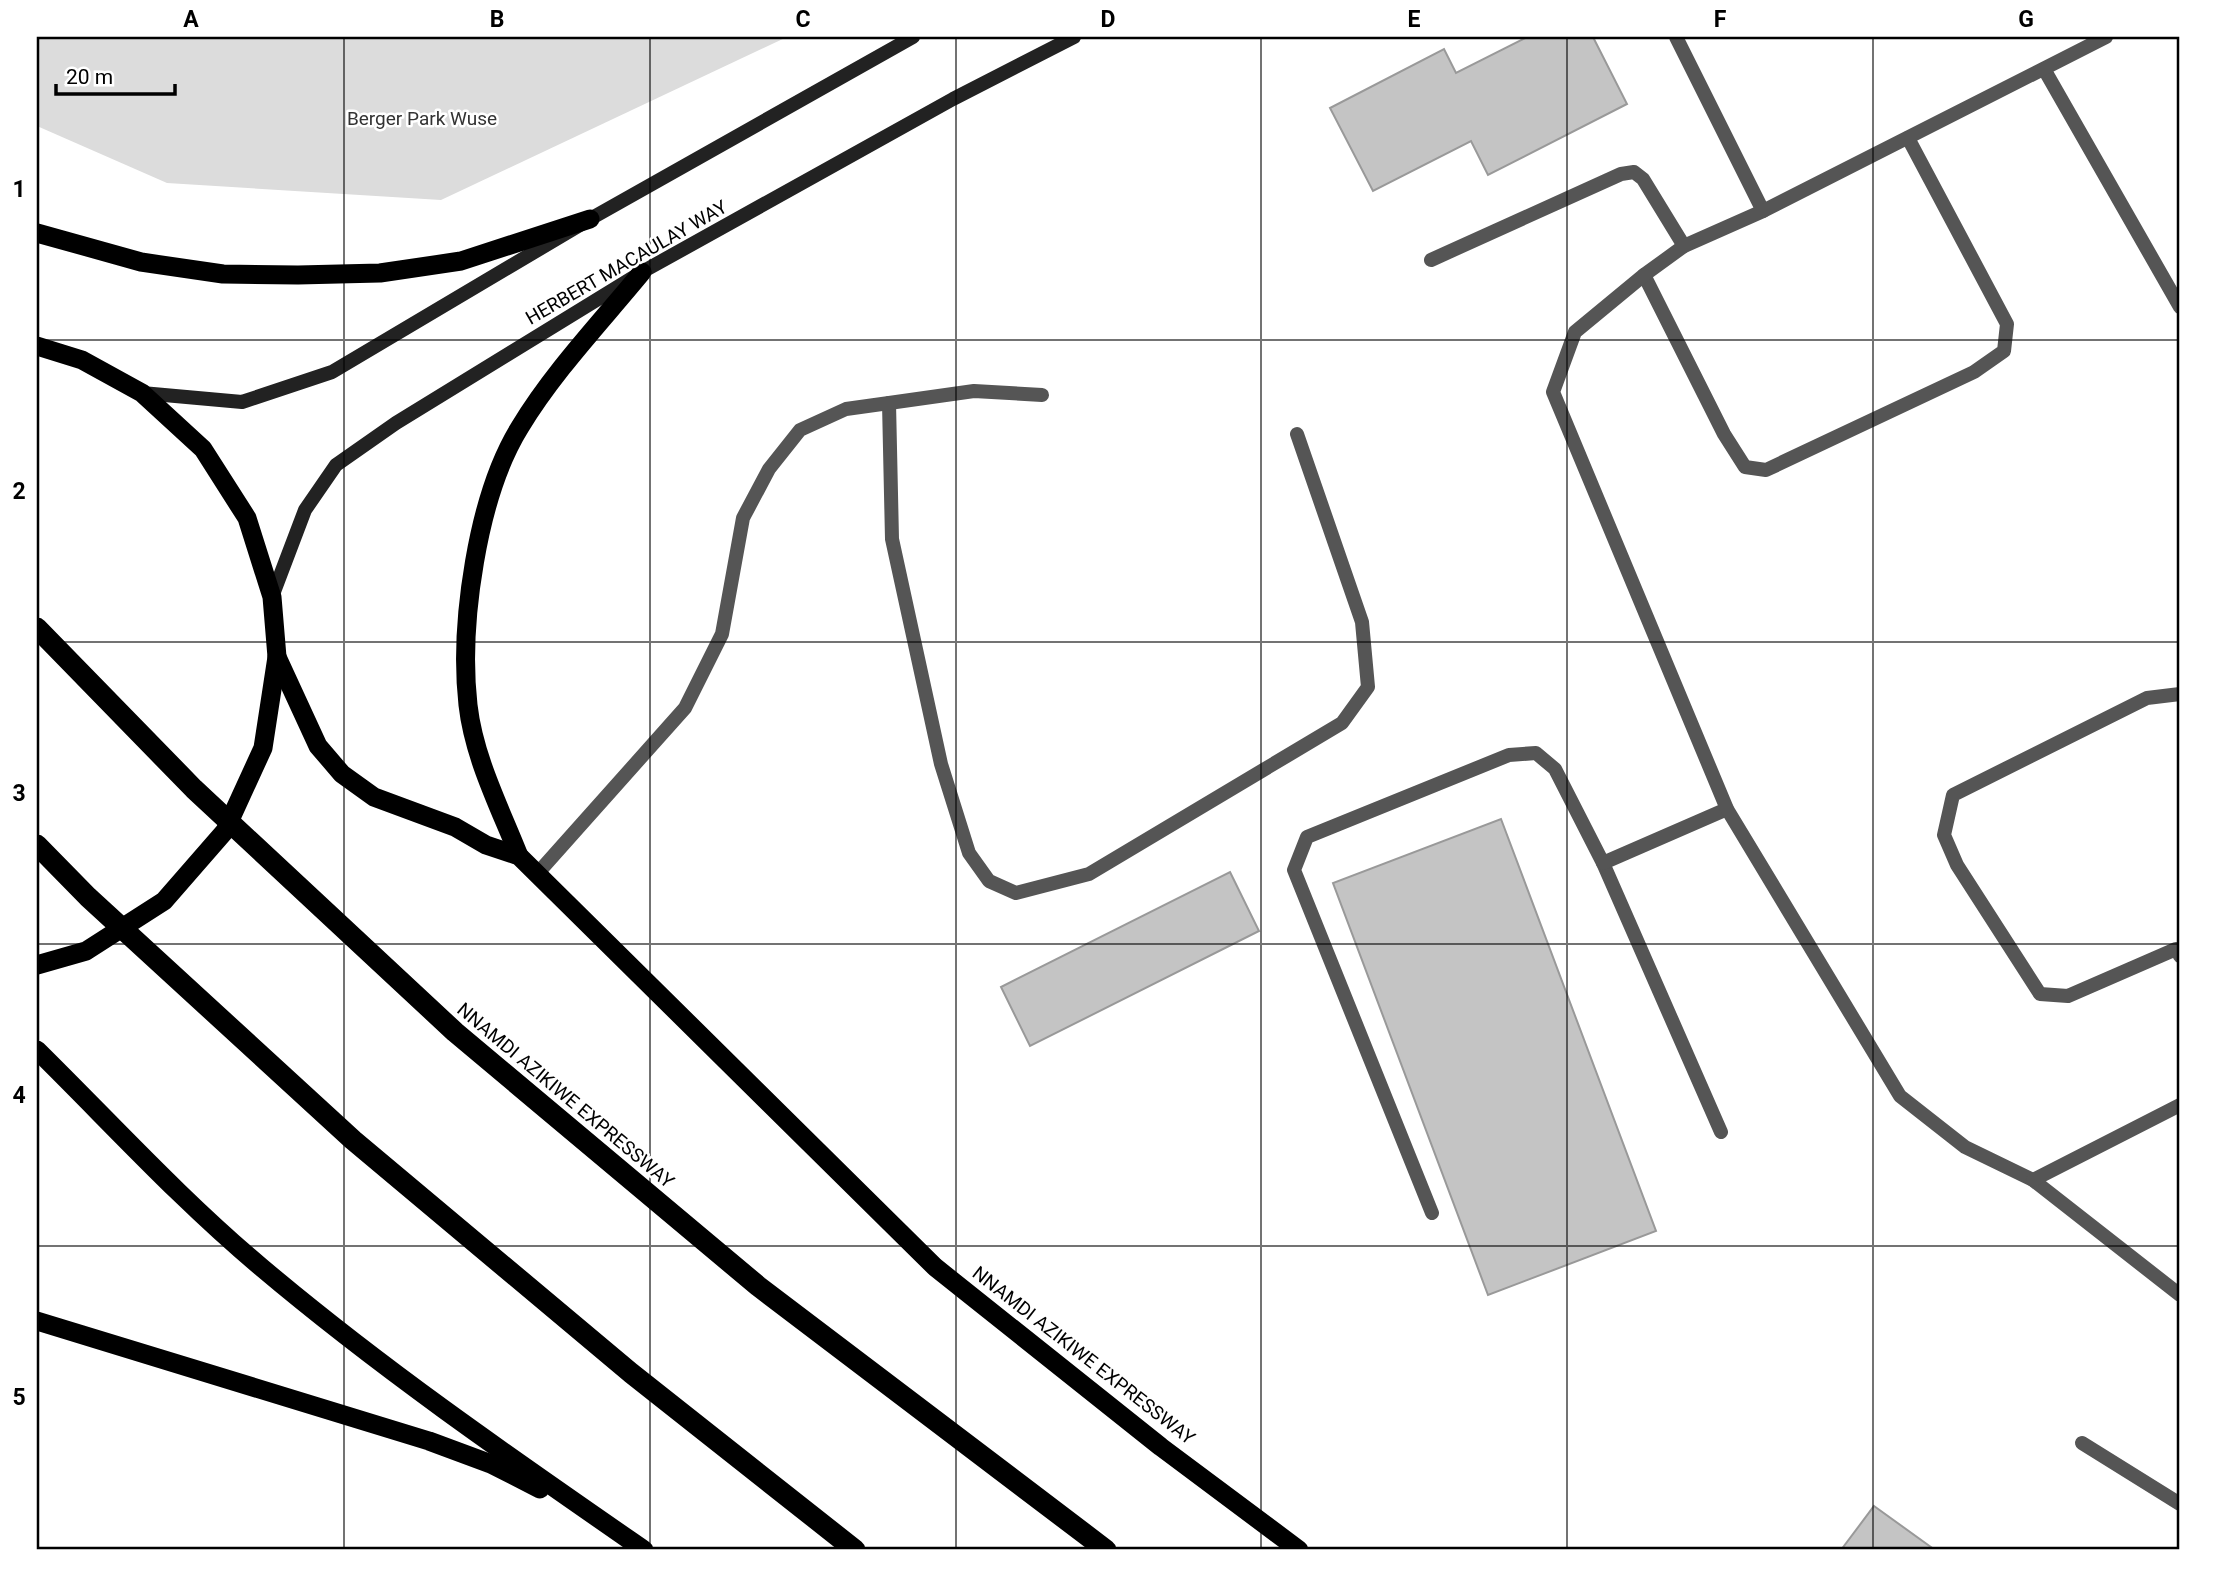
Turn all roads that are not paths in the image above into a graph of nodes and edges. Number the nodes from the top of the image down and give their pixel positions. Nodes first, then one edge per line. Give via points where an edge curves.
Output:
1 (913, 37) edge
2 (1074, 37) edge
3 (1676, 37) edge
4 (2106, 37) edge
5 (2044, 69) junction
6 (1908, 138) junction
7 (1763, 211) junction
8 (590, 219) junction
9 (37, 233) edge
10 (1684, 246) junction
11 (1431, 260) dead end
12 (642, 272) junction
13 (1644, 275) junction
14 (2180, 307) edge
15 (37, 346) edge
16 (142, 393) junction
17 (1042, 395) dead end
18 (889, 403) junction
19 (1297, 433) dead end
20 (272, 597) junction
21 (37, 628) edge
22 (277, 657) junction
23 (2180, 694) edge
24 (1727, 810) junction
25 (37, 845) edge
26 (519, 856) junction
27 (1603, 863) junction
28 (537, 874) junction
29 (2179, 951) edge
30 (37, 965) edge
31 (37, 1050) edge
32 (2180, 1105) edge
33 (1721, 1132) dead end
34 (2033, 1180) junction
35 (1432, 1213) dead end
36 (2180, 1295) edge
37 (37, 1321) edge
38 (2082, 1443) dead end
39 (2180, 1504) edge
40 (599, 1519) junction
41 (644, 1550) edge
42 (855, 1550) edge
43 (1106, 1550) edge
44 (1299, 1550) edge

1 - 8 main road
2 - 12 main road, HERBERT MACAULAY WAY
3 - 7 street
4 - 5 street
5 - 6 street
5 - 14 street
6 - 7 street
6 - 13 street via 2007,324 2004,351 1974,372 1766,470 1745,467
7 - 10 street
8 - 9 highway via 461,261 380,273 223,274 141,262
8 - 16 main road via 332,372 242,402
10 - 11 street via 1643,179 1634,172
10 - 13 street
12 - 20 main road, HERBERT MACAULAY WAY via 396,423 336,465 305,510
12 - 26 highway via 519,428 490,492 475,560 466,624 468,706 480,757
13 - 24 street via 1575,332 1553,392
15 - 16 highway via 82,360
16 - 20 highway via 203,449 247,519
17 - 18 street via 974,391
18 - 19 street via 892,539 941,764 969,853 989,881 1016,893 1089,874 1342,723 1368,687 1362,622
18 - 28 street via 846,409 800,430 769,469 743,518 722,634 685,708
20 - 22 highway
21 - 43 highway, NNAMDI AZIKIWE EXPRESSWAY via 194,789 455,1032 758,1286
22 - 26 highway, NNAMDI AZIKIWE EXPRESSWAY via 318,746 342,774 374,797
22 - 30 highway via 263,748 225,831 164,901 86,951
23 - 29 street via 2147,698 1953,794 1944,835 1956,865 2040,994 2068,996
24 - 27 street
24 - 34 street via 1900,1096 1965,1147
25 - 42 highway via 353,1140 631,1373
26 - 28 highway, NNAMDI AZIKIWE EXPRESSWAY
27 - 33 street
27 - 35 street via 1555,769 1536,753 1509,755 1307,837 1294,870
28 - 44 highway, NNAMDI AZIKIWE EXPRESSWAY via 935,1267
31 - 40 highway via 180,1195 260,1266 384,1367
32 - 34 street
34 - 36 street
37 - 40 highway via 429,1441 491,1464
38 - 39 street
40 - 41 highway

